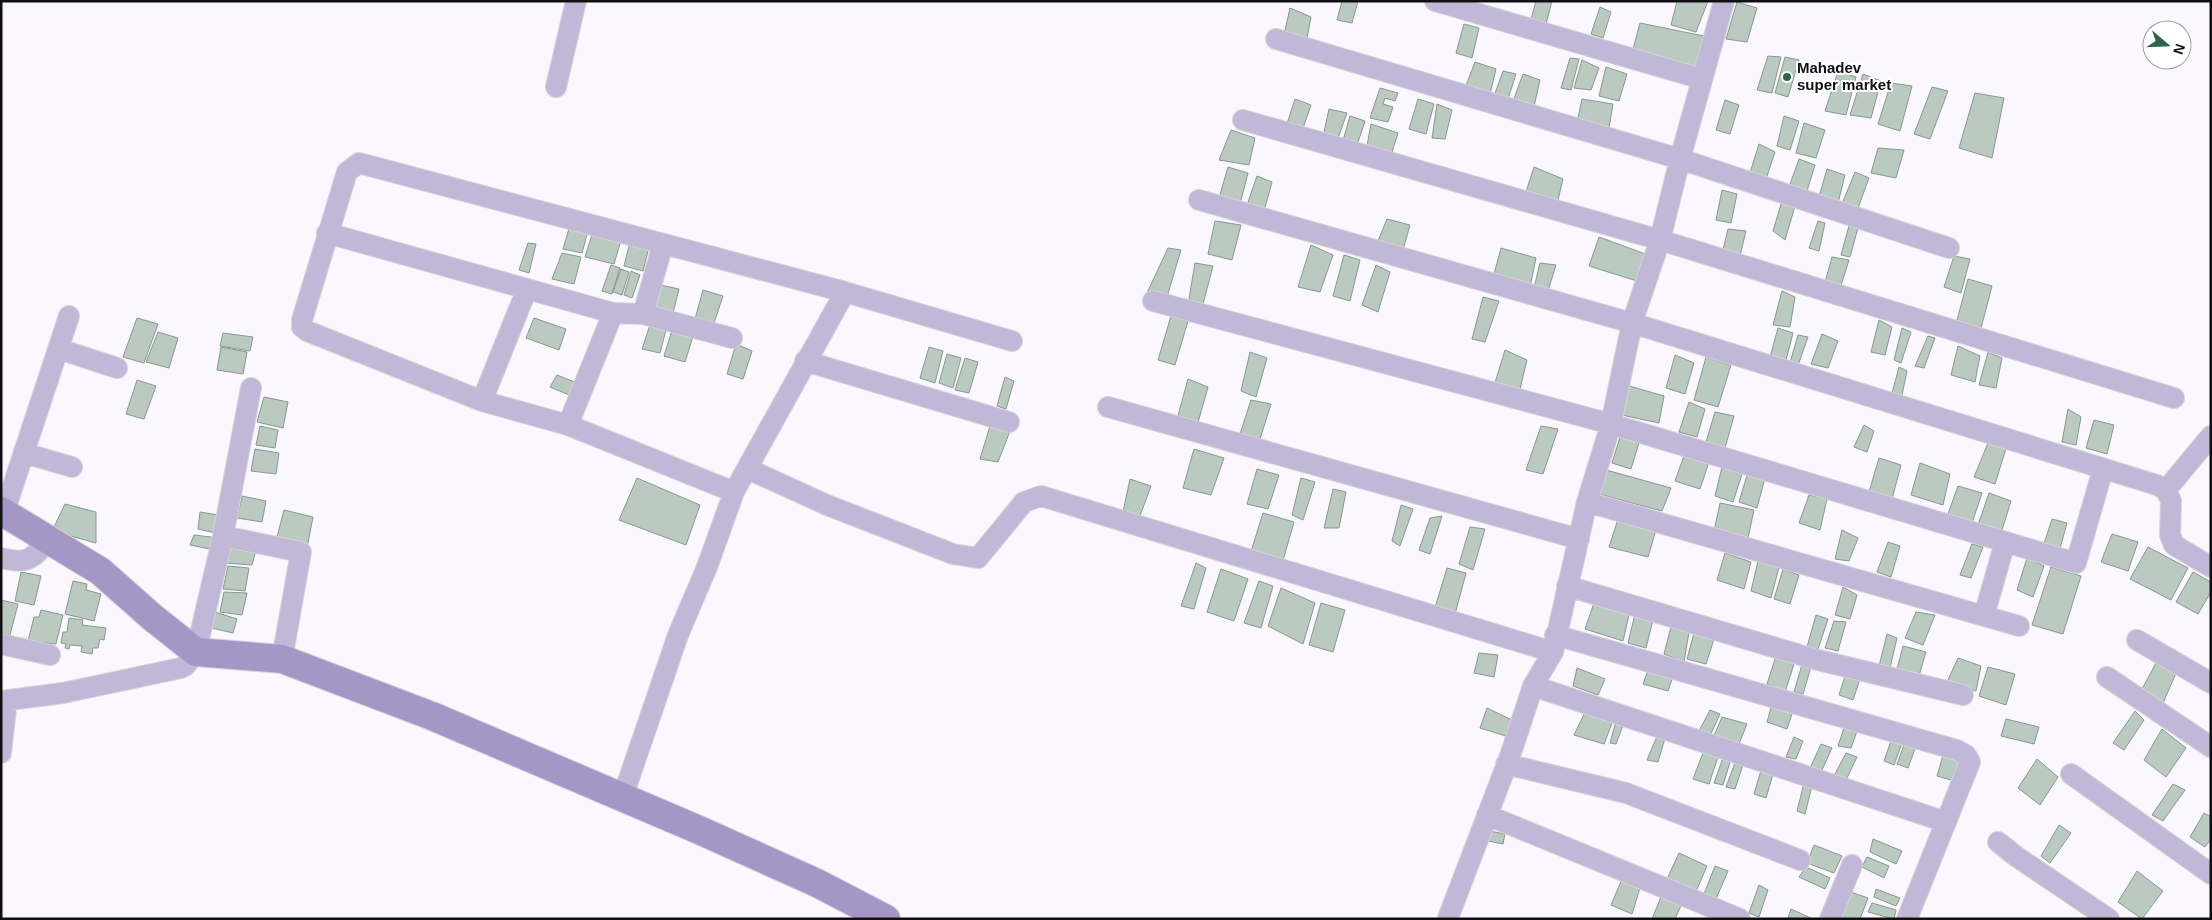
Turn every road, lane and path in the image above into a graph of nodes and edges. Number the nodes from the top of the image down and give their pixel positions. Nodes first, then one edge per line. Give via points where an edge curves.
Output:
1 (576, 1) edge
2 (1435, 1) edge
3 (1724, 1) edge
4 (1276, 39) dead end
5 (1702, 79) junction
6 (556, 87) dead end
7 (1243, 120) dead end
8 (1680, 159) junction
9 (1199, 200) dead end
10 (327, 233) junction
11 (1660, 240) junction
12 (663, 244) junction
13 (1949, 248) dead end
14 (527, 289) junction
15 (844, 292) junction
16 (1153, 301) dead end
17 (613, 313) junction
18 (643, 314) junction
19 (69, 316) dead end
20 (1632, 323) junction
21 (732, 338) dead end
22 (1012, 341) dead end
23 (59, 349) junction
24 (805, 361) junction
25 (117, 368) dead end
26 (251, 388) dead end
27 (2174, 398) dead end
28 (482, 401) junction
29 (1108, 407) dead end
30 (1009, 422) dead end
31 (1611, 424) junction
32 (568, 425) junction
33 (2211, 436) edge
34 (24, 452) junction
35 (72, 467) dead end
36 (748, 469) junction
37 (2103, 469) junction
38 (2166, 490) junction
39 (734, 492) junction
40 (1586, 502) junction
41 (3, 512) edge
42 (223, 536) junction
43 (1579, 538) junction
44 (49, 540) junction
45 (2005, 542) junction
46 (1, 558) edge
47 (2211, 567) edge
48 (1567, 586) junction
49 (1984, 616) junction
50 (2019, 626) dead end
51 (2137, 640) dead end
52 (1, 644) edge
53 (1554, 644) junction
54 (196, 652) junction
55 (50, 655) dead end
56 (282, 660) junction
57 (2107, 677) dead end
58 (2211, 683) edge
59 (1533, 686) junction
60 (1963, 695) dead end
61 (4, 700) edge
62 (2211, 747) edge
63 (1, 753) edge
64 (1506, 764) junction
65 (2071, 774) dead end
66 (623, 796) junction
67 (1487, 814) junction
68 (1946, 822) junction
69 (1998, 842) dead end
70 (1800, 860) dead end
71 (1852, 865) dead end
72 (2211, 874) edge
73 (852, 910) edge
74 (1448, 918) edge
75 (886, 919) edge
76 (1740, 919) edge
77 (1830, 919) edge
78 (1907, 919) edge
79 (2109, 919) edge

1 - 6 street
2 - 5 street
3 - 5 street
4 - 8 street
5 - 8 street
7 - 11 street
8 - 11 street
8 - 13 street
9 - 20 street
10 - 12 street via 346,172 360,163
10 - 14 street
10 - 28 street via 302,320 306,331
11 - 20 street
11 - 27 street
12 - 15 street
12 - 18 street
14 - 17 street
14 - 28 street
15 - 22 street
15 - 24 street
16 - 31 street
17 - 18 street
17 - 32 street
18 - 21 street
19 - 23 street
20 - 31 street
20 - 37 street
23 - 25 street
23 - 34 street
24 - 30 street
24 - 36 street
26 - 42 street
28 - 32 street
29 - 43 street
31 - 40 street
31 - 45 street
32 - 39 street
33 - 38 street
34 - 35 street
34 - 41 street
36 - 39 street
36 - 53 street via 827,505 953,554 978,558 1024,502 1041,496
37 - 38 street
37 - 45 street via 2076,563
38 - 47 street via 2171,501 2170,535 2174,545
39 - 66 street via 678,635
40 - 43 street
40 - 49 street
41 - 44 street
42 - 54 street
42 - 56 street via 301,552
43 - 48 street
44 - 46 street via 32,559 23,562
44 - 54 street via 100,570
45 - 49 street
48 - 53 street
48 - 60 street via 1814,659
49 - 50 street
51 - 58 street
52 - 55 street
53 - 59 street
53 - 68 street via 1958,750 1970,762
54 - 56 street
54 - 61 street via 180,668 63,693
56 - 66 street via 432,716
57 - 62 street
59 - 64 street
59 - 68 street
61 - 63 street
64 - 67 street
64 - 70 street via 1626,793
65 - 72 street
66 - 73 street
67 - 74 street
67 - 76 street
68 - 78 street
69 - 79 street
71 - 77 street
73 - 75 street

